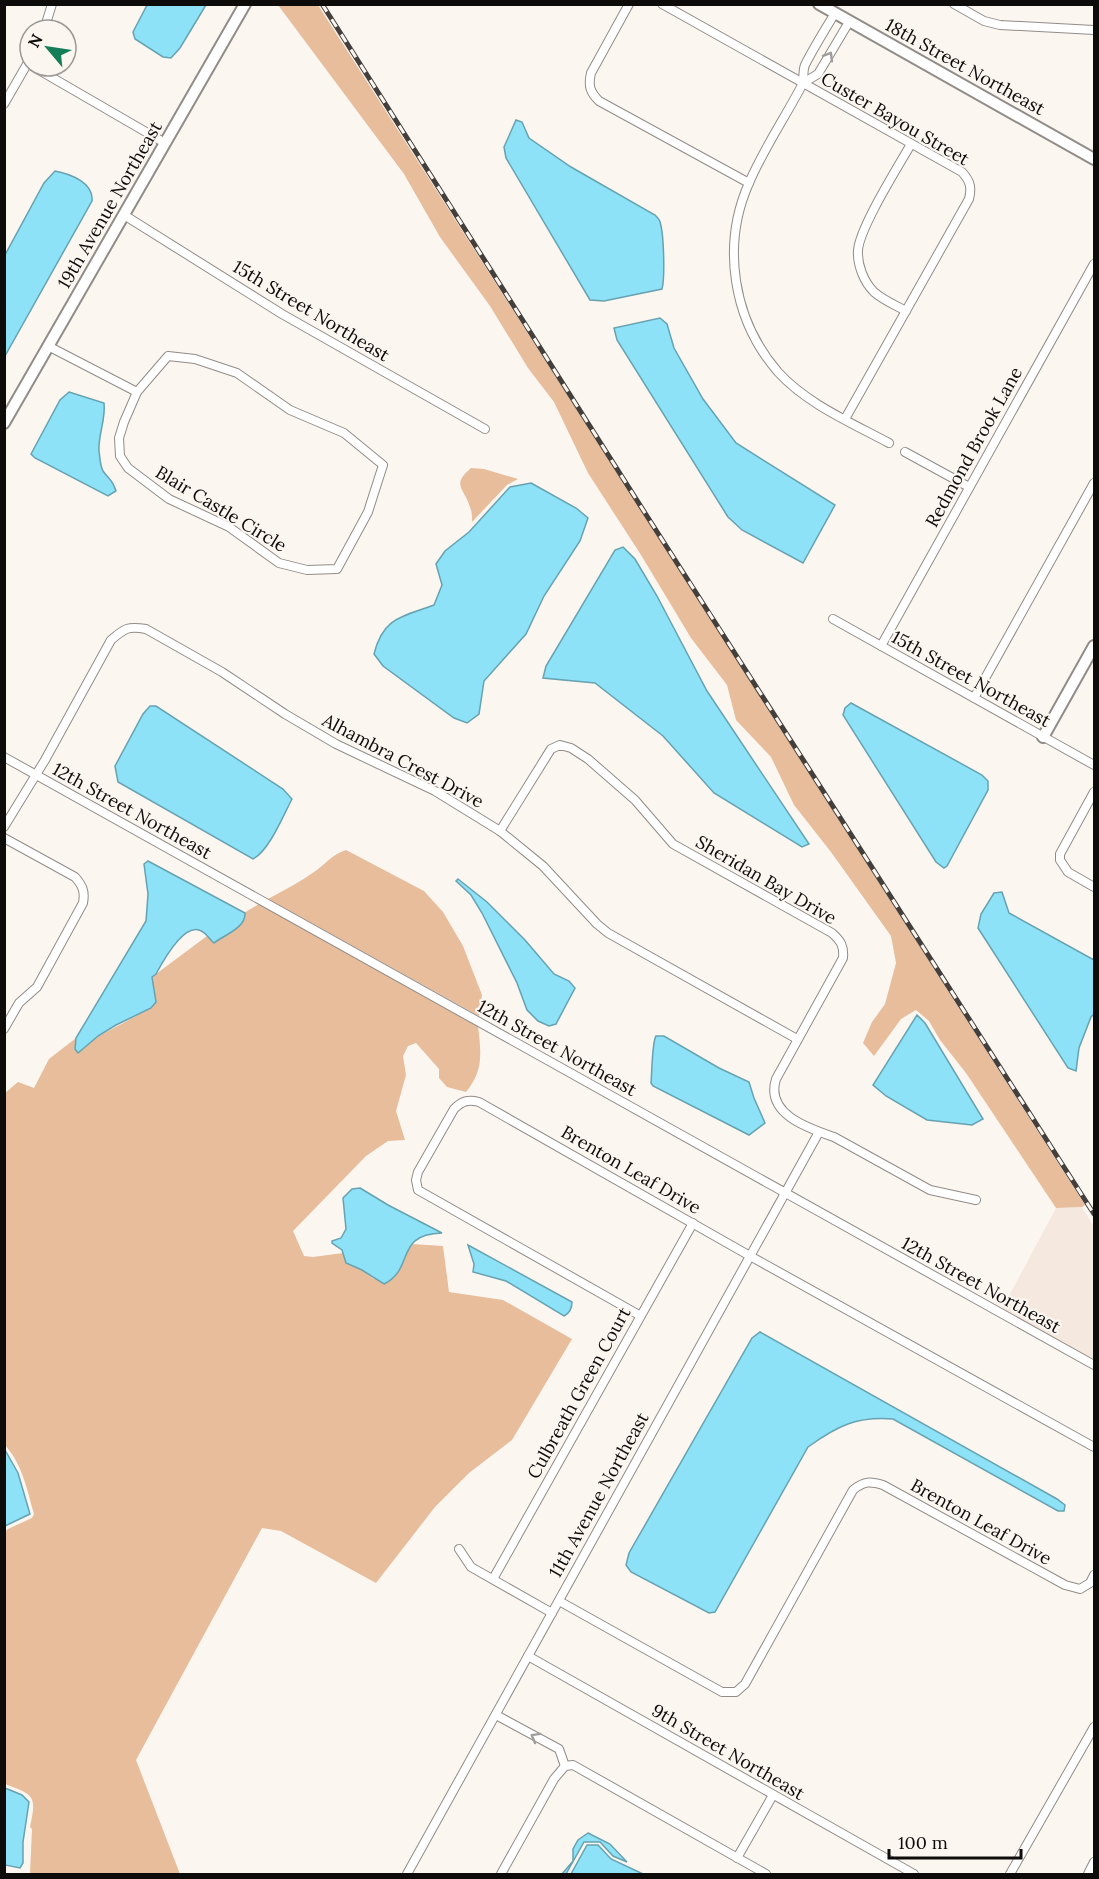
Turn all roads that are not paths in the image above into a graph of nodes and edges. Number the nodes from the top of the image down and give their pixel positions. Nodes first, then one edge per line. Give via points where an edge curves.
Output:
1 (245, 4) edge
2 (629, 4) edge
3 (662, 4) edge
4 (819, 4) edge
5 (954, 4) edge
6 (835, 13) junction
7 (849, 22) junction
8 (1095, 30) edge
9 (21, 78) edge
10 (54, 78) edge
11 (803, 83) junction
12 (4, 104) edge
13 (165, 143) junction
14 (911, 144) junction
15 (1095, 159) edge
16 (749, 183) junction
17 (124, 214) junction
18 (1095, 264) edge
19 (906, 311) junction
20 (48, 346) junction
21 (137, 392) junction
22 (845, 419) junction
23 (4, 423) edge
24 (485, 429) dead end
25 (889, 443) dead end
26 (905, 452) dead end
27 (1095, 483) edge
28 (969, 487) junction
29 (833, 619) dead end
30 (881, 646) junction
31 (1095, 646) edge
32 (974, 698) junction
33 (1043, 737) junction
34 (4, 757) edge
35 (1095, 765) edge
36 (35, 775) junction
37 (1095, 792) edge
38 (4, 827) edge
39 (500, 831) junction
40 (4, 838) edge
41 (1095, 887) edge
42 (4, 1029) edge
43 (797, 1039) junction
44 (819, 1132) junction
45 (786, 1192) junction
46 (976, 1200) dead end
47 (693, 1223) junction
48 (750, 1256) junction
49 (639, 1315) junction
50 (1095, 1365) edge
51 (1095, 1447) edge
52 (459, 1549) dead end
53 (1095, 1575) edge
54 (493, 1579) junction
55 (559, 1601) junction
56 (552, 1613) junction
57 (528, 1656) junction
58 (496, 1715) junction
59 (1095, 1727) edge
60 (565, 1766) junction
61 (773, 1795) junction
62 (737, 1858) junction
63 (1095, 1862) edge
64 (407, 1875) edge
65 (501, 1875) edge
66 (766, 1875) edge
67 (914, 1875) edge
68 (1010, 1875) edge
69 (1088, 1875) edge

1 - 13 street, 19th Avenue Northeast
2 - 16 street via 591,73 591,93
3 - 11 street, Custer Bayou Street
4 - 6 street, 18th Street Northeast
5 - 8 street via 984,21 1000,25
6 - 7 street, 18th Street Northeast
6 - 11 street via 804,68
11 -> 7 street via 818,74
7 - 15 street, 18th Street Northeast
9 - 12 street
10 - 13 street
11 - 14 street, Custer Bayou Street
11 - 16 street
13 - 17 street, 19th Avenue Northeast
14 - 19 street via 863,231 858,249 859,265 873,291
14 - 19 street, Custer Bayou Street via 962,172 971,189
16 - 22 street via 733,249 734,277 747,321 778,372 797,389
17 - 20 street, 19th Avenue Northeast
17 - 24 street, 15th Street Northeast via 282,314
18 - 28 street, Redmond Brook Lane
19 - 22 street, Custer Bayou Street
20 - 21 street
20 - 23 street, 19th Avenue Northeast
21 - 21 street, Blair Castle Circle via 119,438 120,456 128,468 169,499 229,527 279,563 307,570 336,569 368,513 383,465 344,433 291,410 237,373 195,358 168,356
22 - 25 street
26 - 28 street
27 - 32 street
28 - 30 street, Redmond Brook Lane
29 - 30 street, 15th Street Northeast
30 - 32 street, 15th Street Northeast
31 - 33 street
32 - 33 street, 15th Street Northeast
33 - 35 street, 15th Street Northeast
34 - 36 street, 12th Street Northeast
36 - 38 street
36 - 39 street, Alhambra Crest Drive via 111,640 124,629 134,627 146,629 187,651 326,738 435,791
36 - 45 street, 12th Street Northeast
37 - 41 street via 1060,860 1068,872
39 - 43 street, Alhambra Crest Drive via 543,866 608,933
39 - 43 street, Sheridan Bay Drive via 551,749 560,745 588,759 628,794 673,844 841,941 843,958
40 - 42 street via 75,877 85,894 37,987 19,1003
43 - 44 street, Sheridan Bay Drive via 772,1090 783,1113
44 - 45 street, 11th Avenue Northeast
44 - 46 street, Sheridan Bay Drive via 930,1190
45 - 48 street, 11th Avenue Northeast
45 - 50 street, 12th Street Northeast
47 - 48 street, Brenton Leaf Drive
47 - 49 street, Culbreath Green Court
47 - 49 street, Brenton Leaf Drive via 479,1102 461,1102 454,1109 418,1172 418,1190
48 - 51 street, Brenton Leaf Drive
48 - 55 street, 11th Avenue Northeast
49 - 54 street, Culbreath Green Court
52 - 54 street via 471,1567
53 - 55 street, Brenton Leaf Drive via 1080,1589 1065,1585 871,1482 861,1483 853,1490 745,1684 736,1692 722,1692
54 - 56 street
55 - 56 street, 11th Avenue Northeast
56 - 57 street, 11th Avenue Northeast
57 - 58 street, 11th Avenue Northeast
57 - 61 street, 9th Street Northeast
60 -> 58 street via 559,1749
58 - 64 street, 11th Avenue Northeast
59 - 68 street
60 - 62 street via 573,1765 591,1774
60 - 65 street
61 - 62 street
61 - 67 street, 9th Street Northeast
62 - 66 street
63 - 69 street

